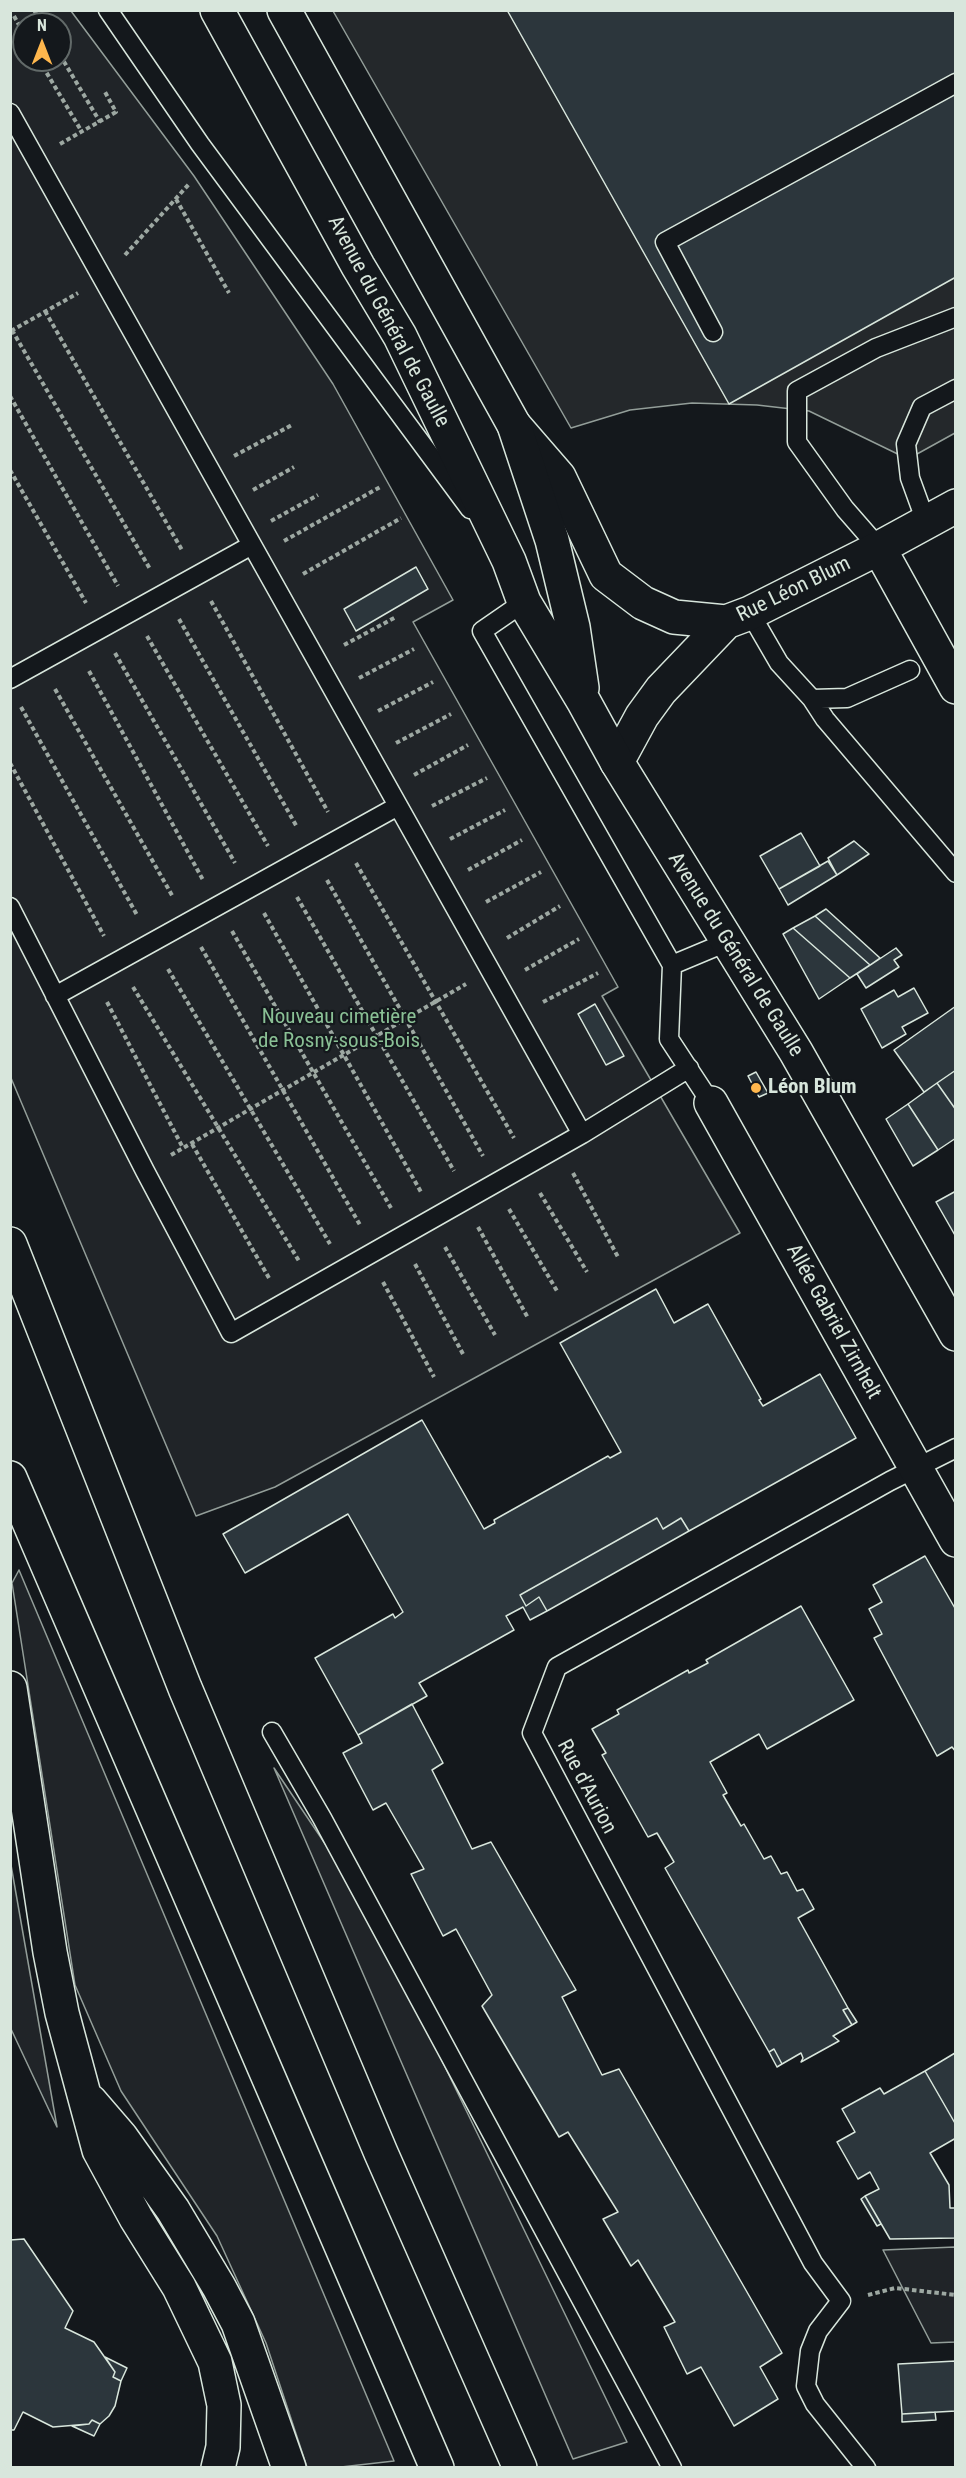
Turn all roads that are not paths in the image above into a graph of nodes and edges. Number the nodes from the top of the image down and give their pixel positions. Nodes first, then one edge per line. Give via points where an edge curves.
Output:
1 (108, 10) edge
2 (216, 10) edge
3 (284, 10) edge
4 (956, 82) edge
5 (10, 113) edge
6 (956, 317) edge
7 (713, 332) dead end
8 (956, 389) edge
9 (514, 426) junction
10 (956, 506) edge
11 (927, 522) junction
12 (253, 545) junction
13 (879, 548) junction
14 (509, 561) junction
15 (524, 602) junction
16 (738, 618) junction
17 (910, 670) dead end
18 (10, 680) edge
19 (956, 687) edge
20 (812, 699) junction
21 (584, 702) junction
22 (617, 762) junction
23 (402, 813) junction
24 (956, 873) edge
25 (10, 907) edge
26 (727, 942) junction
27 (672, 965) junction
28 (55, 996) junction
29 (688, 1068) junction
30 (711, 1103) joint
31 (582, 1134) junction
32 (10, 1244) edge
33 (956, 1334) edge
34 (956, 1448) edge
35 (915, 1468) junction
36 (10, 1478) edge
37 (956, 1540) edge
38 (10, 1688) edge
39 (272, 1732) dead end
40 (84, 2093) junction
41 (218, 2468) edge
42 (289, 2468) edge
43 (437, 2468) edge
44 (520, 2468) edge
45 (672, 2468) edge
46 (866, 2468) edge

1 - 14 lane via 200,144
2 - 14 main road, Avenue du Général de Gaulle via 400,336
3 - 9 main road, Avenue du Général de Gaulle
4 - 7 lane via 665,242
5 - 12 lane
6 - 13 lane via 876,348 797,391 797,442 844,509
8 - 11 lane via 922,407 906,444 910,478
9 - 16 main road via 559,477 606,575 643,603 674,617
9 - 21 main road, Avenue du Général de Gaulle via 552,540 573,627
10 - 11 main road, Rue Léon Blum
11 - 13 main road, Rue Léon Blum
12 - 18 lane
12 - 23 lane
13 - 16 main road, Rue Léon Blum
13 - 19 main road
14 - 15 main road, Avenue du Général de Gaulle
15 - 21 main road, Avenue du Général de Gaulle
15 - 27 lane via 482,631
16 - 20 lane
16 - 22 main road, Rue Léon Blum via 661,690
17 - 20 lane via 847,698
20 - 24 lane
21 - 22 main road, Avenue du Général de Gaulle
22 - 26 main road, Avenue du Général de Gaulle
23 - 28 lane via 342,838
23 - 31 lane
25 - 28 lane
26 - 27 lane
26 - 33 main road, Avenue du Général de Gaulle via 795,1052
27 - 29 lane via 669,1039
28 - 31 lane via 231,1333
29 - 30 lane
29 - 31 lane
30 - 35 main road, Allée Gabriel Zirnhelt
32 - 44 main road via 185,1688 381,2153
34 - 35 lane, Rue d'Aurion
35 - 37 main road, Allée Gabriel Zirnhelt
35 - 46 lane, Rue d'Aurion via 557,1667 532,1733 813,2263 841,2301 818,2331 810,2351 806,2386 815,2404
36 - 43 main road
38 - 40 main road via 50,1952
39 - 45 lane via 328,1828
40 - 41 main road via 99,2150 179,2286 215,2362 224,2405 224,2447
40 - 42 main road via 173,2210 219,2286 238,2323

